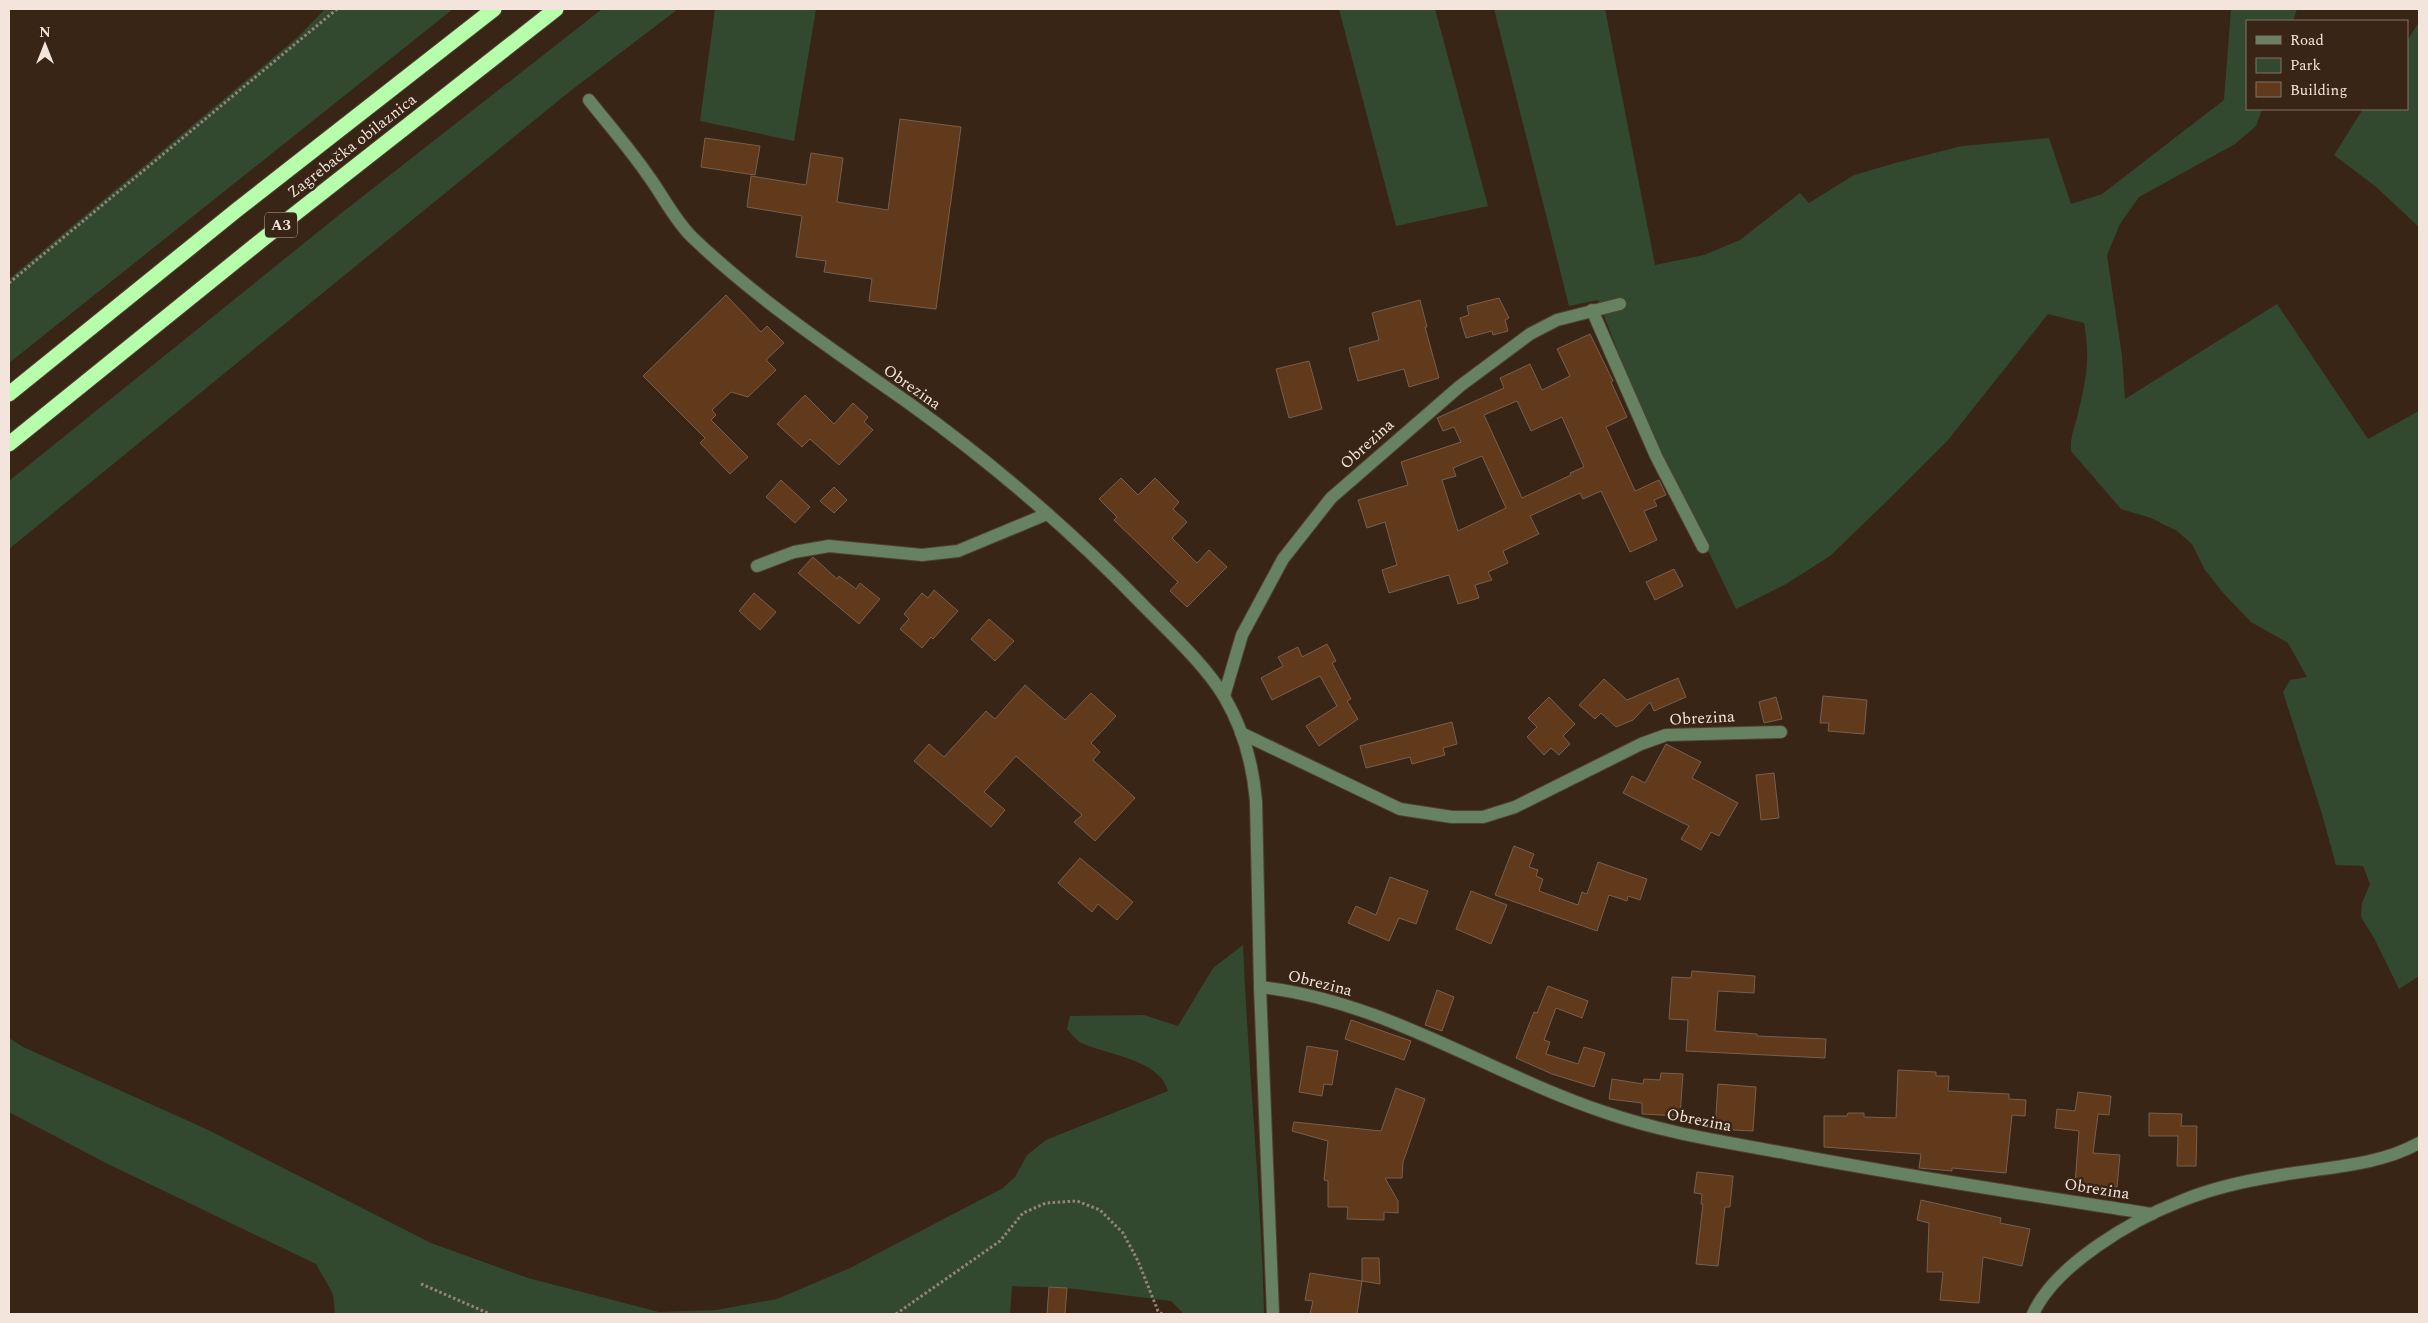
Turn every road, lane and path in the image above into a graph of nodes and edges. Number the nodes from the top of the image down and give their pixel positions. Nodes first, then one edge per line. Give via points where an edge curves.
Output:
1 (337, 9) edge
2 (494, 9) edge
3 (556, 9) edge
4 (589, 100) dead end
5 (9, 283) edge
6 (1620, 304) dead end
7 (1592, 310) junction
8 (9, 394) edge
9 (9, 444) edge
10 (1047, 514) junction
11 (1703, 547) dead end
12 (757, 566) dead end
13 (1224, 696) junction
14 (1781, 732) dead end
15 (1241, 733) junction
16 (1260, 987) junction
17 (2419, 1143) edge
18 (2152, 1214) junction
19 (421, 1284) dead end
20 (490, 1314) edge
21 (896, 1314) edge
22 (1162, 1314) edge
23 (1274, 1314) edge
24 (2034, 1314) edge

1 - 5 path
2 - 8 highway, Zagrebačka obilaznica / A3 via 238,209
3 - 9 highway, Zagrebačka obilaznica / A3 via 286,220
4 - 10 street, Obrezina via 692,237 823,345 971,450
6 - 7 street, Obrezina
7 - 11 street via 1656,456
7 - 13 street, Obrezina via 1557,320 1523,339 1453,392 1331,498 1278,567 1242,635
10 - 12 street via 958,551 922,556 829,546 794,552
10 - 13 street, Obrezina via 1120,581 1182,645
13 - 15 street, Obrezina
14 - 15 street, Obrezina via 1666,735 1514,806 1483,817 1452,817 1400,809
15 - 16 street, Obrezina via 1254,779 1256,801
16 - 18 street, Obrezina via 1326,998 1603,1112 1667,1131 1916,1178
16 - 23 street, Obrezina
17 - 18 street, Obrezina via 2382,1158 2275,1176 2221,1189 2181,1200
18 - 24 street, Obrezina via 2094,1247 2057,1279
19 - 20 path
21 - 22 path via 1000,1242 1023,1213 1046,1203 1077,1201 1100,1210 1123,1233

